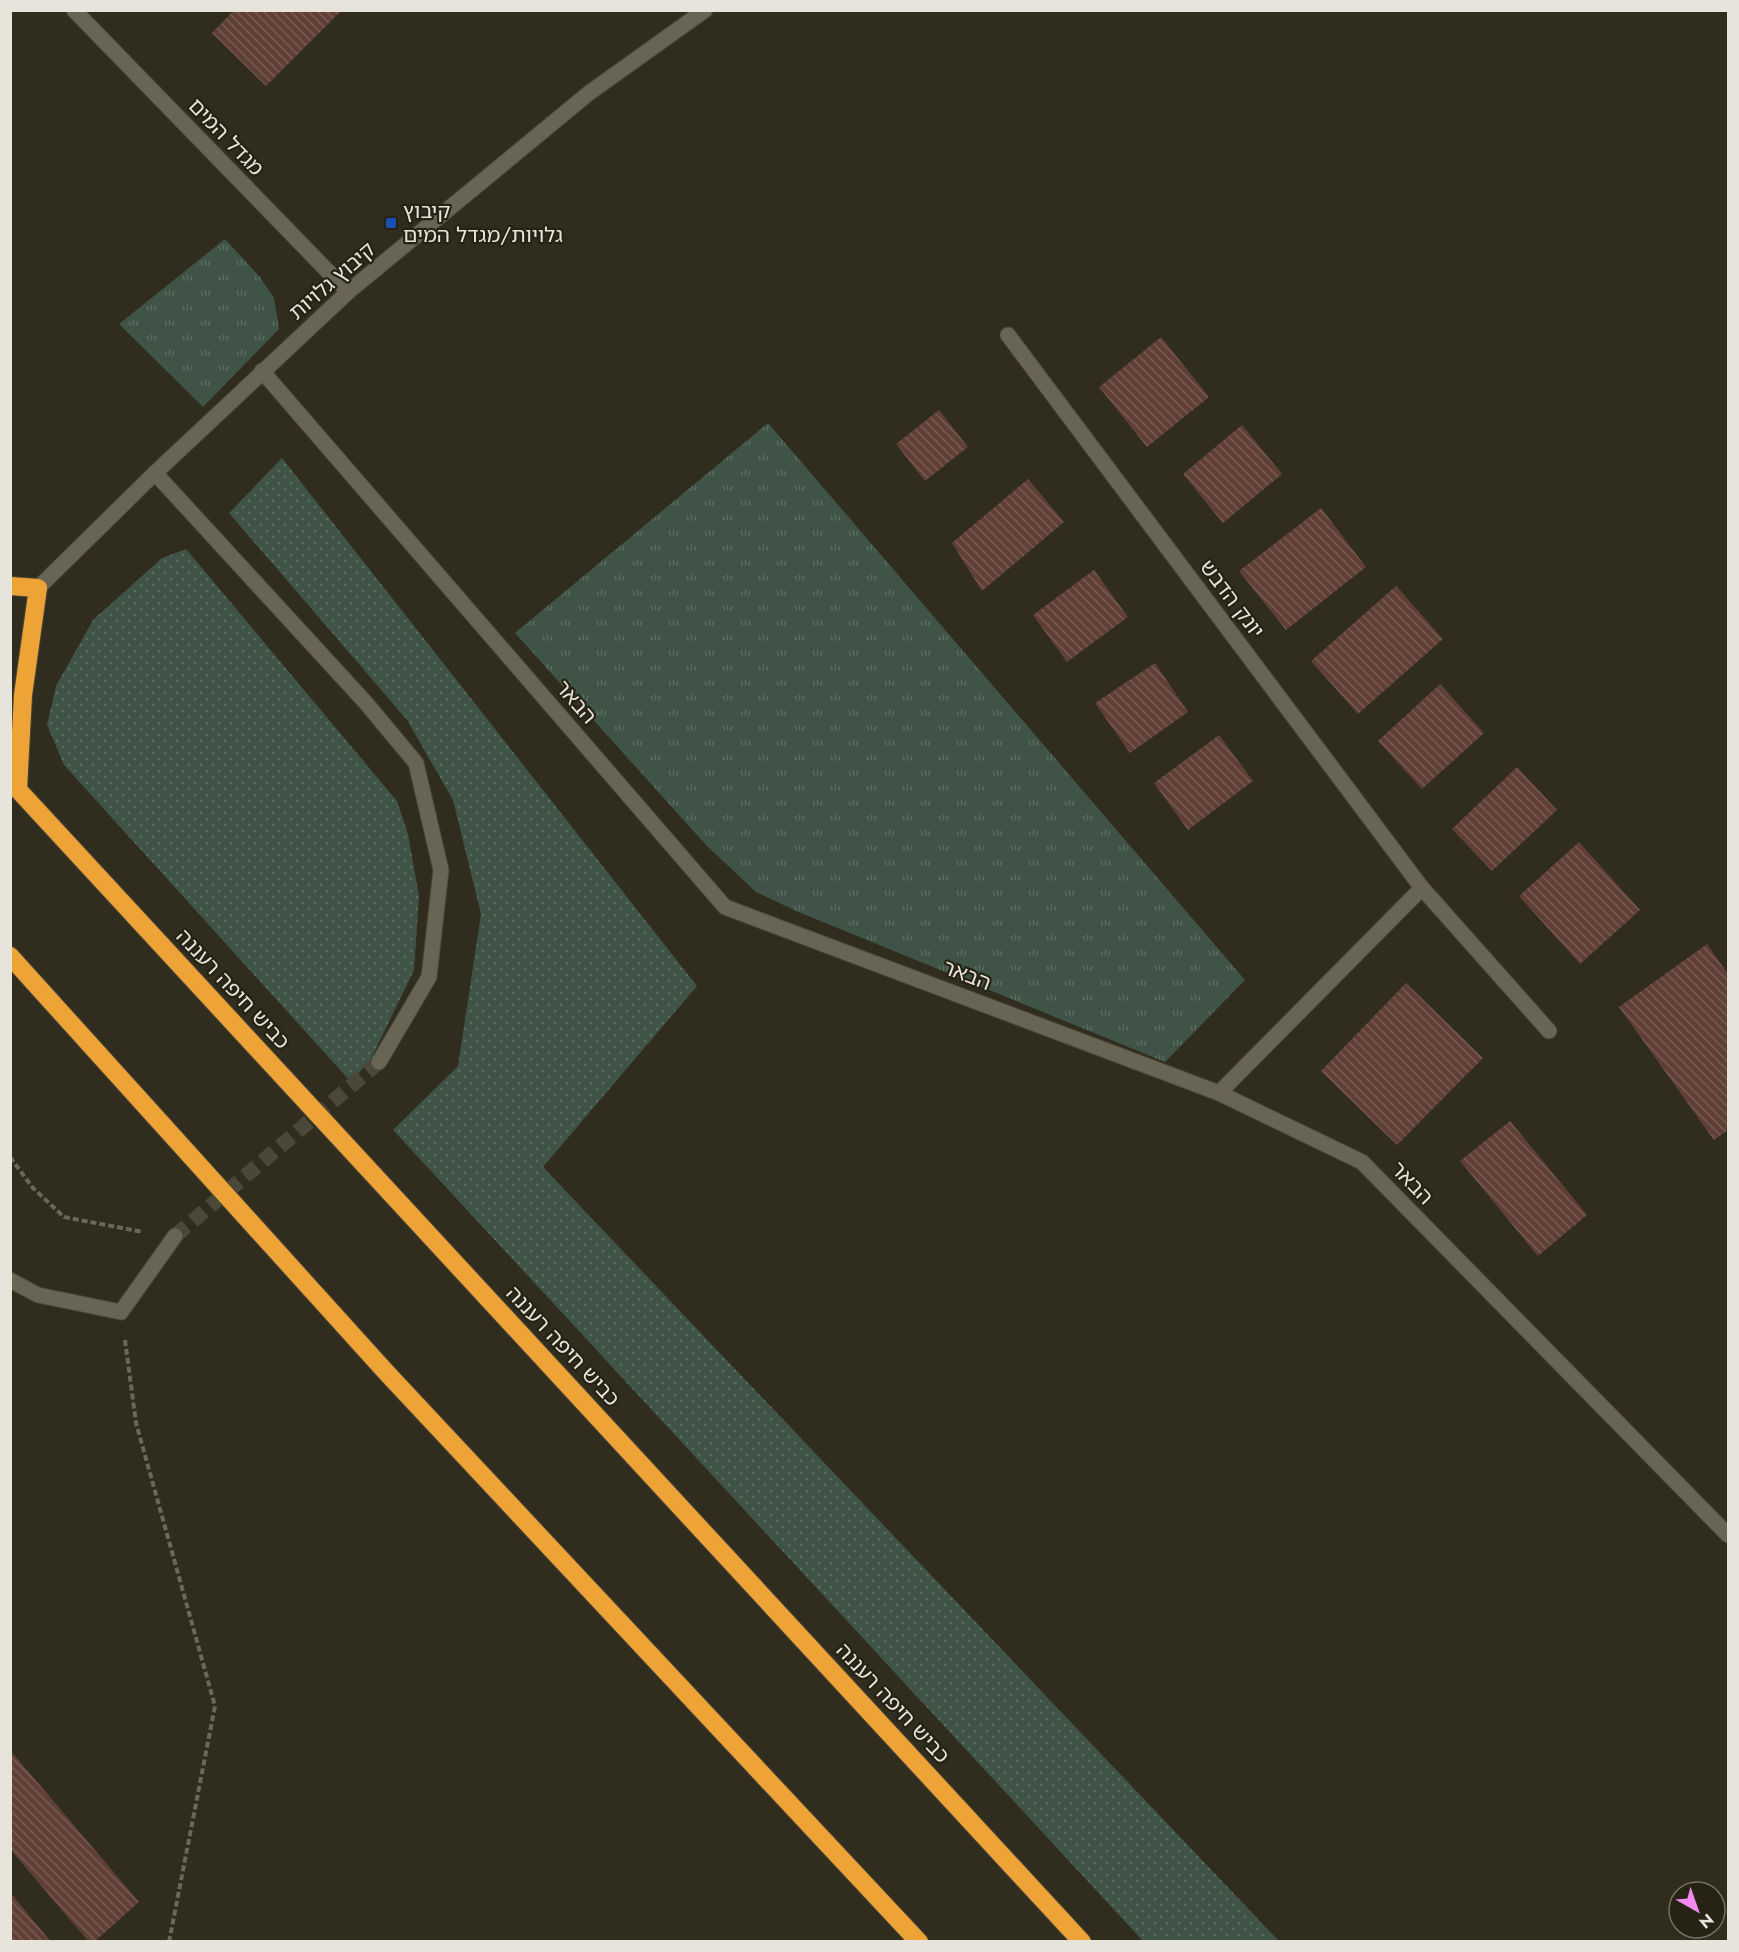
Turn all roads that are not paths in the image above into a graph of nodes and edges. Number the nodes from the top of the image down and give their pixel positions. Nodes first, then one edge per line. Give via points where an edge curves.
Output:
1 (74, 10) edge
2 (705, 10) edge
3 (348, 292) junction
4 (1008, 335) dead end
5 (262, 371) junction
6 (155, 473) junction
7 (10, 586) edge
8 (38, 588) junction
9 (14, 785) edge
10 (1422, 888) junction
11 (10, 956) edge
12 (1549, 1031) dead end
13 (379, 1062) tunnel mouth
14 (1219, 1093) junction
15 (175, 1236) tunnel mouth
16 (10, 1280) edge
17 (1728, 1535) edge
18 (919, 1941) edge
19 (1082, 1941) edge

1 - 3 street, מגדל המים
2 - 3 street, קיבוץ גלויות via 589,93
3 - 5 street, קיבוץ גלויות
4 - 10 street, יונק הדבש
5 - 6 street, קיבוץ גלויות
5 - 14 street, הבאר via 725,906
6 - 8 street, קיבוץ גלויות
6 - 13 street via 366,702 416,763 441,870 429,977
7 - 8 highway
8 - 9 highway
9 - 19 highway, כביש חיפה רעננה
10 - 12 street, יונק הדבש
10 - 14 street
11 - 18 highway via 386,1371
14 - 17 street, הבאר via 1362,1162
15 - 16 street via 121,1312 38,1295

